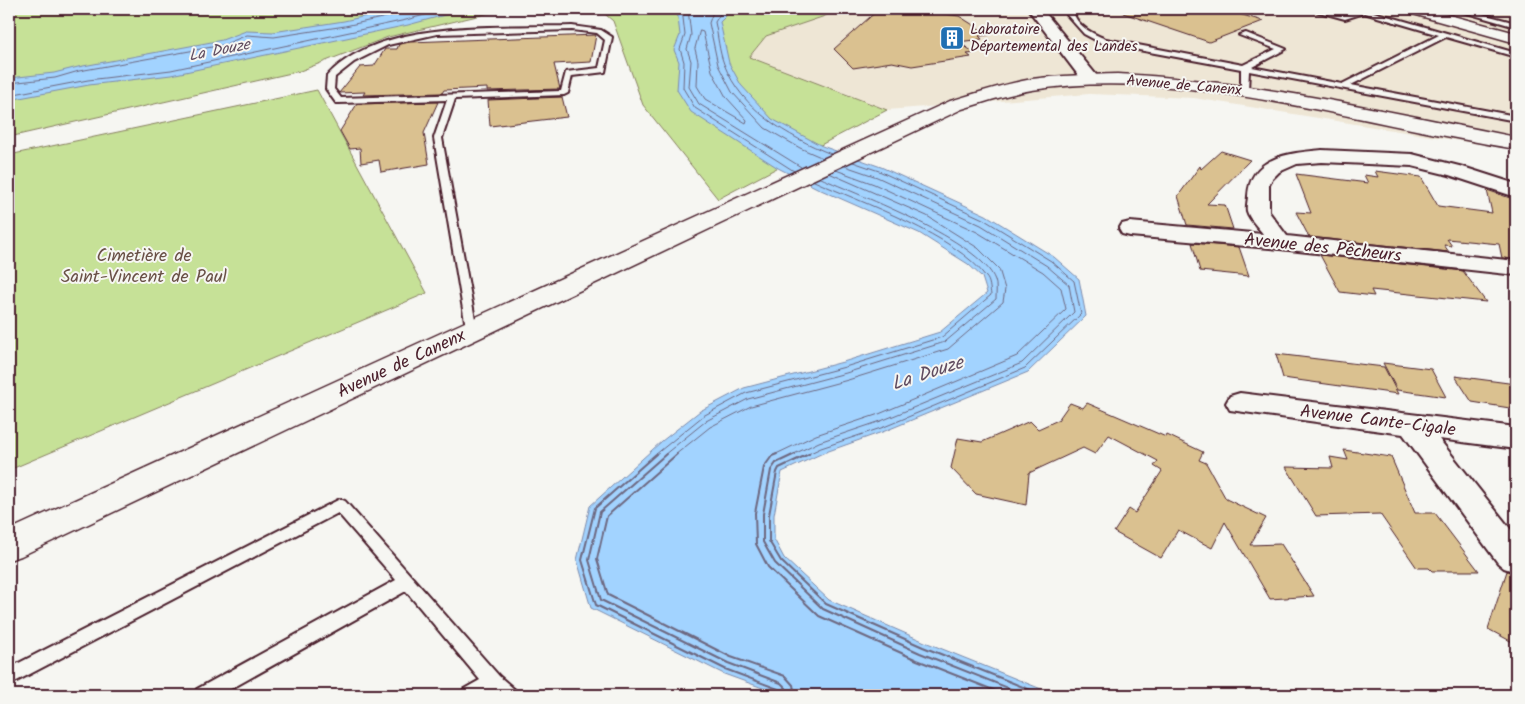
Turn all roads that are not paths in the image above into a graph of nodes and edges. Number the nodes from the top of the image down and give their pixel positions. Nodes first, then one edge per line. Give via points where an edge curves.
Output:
1 (1035, 9) edge
2 (1070, 9) edge
3 (1310, 9) edge
4 (1411, 9) edge
5 (1426, 9) edge
6 (1456, 9) edge
7 (1361, 10) edge
8 (1516, 25) edge
9 (1516, 33) edge
10 (1446, 34) junction
11 (1243, 35) dead end
12 (1516, 38) edge
13 (1516, 55) edge
14 (1245, 67) junction
15 (1091, 80) junction
16 (1343, 86) junction
17 (1244, 90) junction
18 (452, 97) junction
19 (1516, 119) edge
20 (1516, 142) edge
21 (1516, 191) edge
22 (1130, 229) dead end
23 (1280, 242) junction
24 (1516, 268) edge
25 (471, 330) junction
26 (1240, 403) dead end
27 (1412, 424) junction
28 (1516, 438) edge
29 (9, 546) edge
30 (1516, 558) edge
31 (408, 582) junction
32 (9, 677) edge
33 (493, 682) junction
34 (203, 695) edge
35 (470, 695) edge
36 (508, 695) edge

1 - 15 street
2 - 14 lane via 1070,15 1086,33 1104,41
3 - 7 lane via 1345,17
4 - 12 main road
5 - 9 main road
6 - 8 lane
7 - 10 lane
10 - 13 lane
10 - 16 lane
11 - 14 lane via 1282,49
14 - 16 lane
14 - 17 lane
15 - 17 main road, Avenue de Canenx via 1168,82
15 - 25 main road, Avenue de Canenx via 1043,83 956,105
16 - 19 lane
17 - 20 main road, Avenue de Canenx
18 - 18 lane via 339,101 330,89 331,76 351,60 386,43 437,32 572,28 599,31 609,40 602,70 569,74 564,92
18 - 25 lane via 438,138
21 - 23 street via 1412,160 1295,158 1272,168 1259,184 1258,212
22 - 23 street, Avenue des Pêcheurs
23 - 24 street, Avenue des Pêcheurs
25 - 29 main road, Avenue de Canenx
26 - 27 street, Avenue Cante-Cigale
27 - 28 street, Avenue Cante-Cigale
27 - 30 street
31 - 32 lane via 340,506
31 - 33 lane
31 - 34 lane
33 - 35 lane
33 - 36 lane

